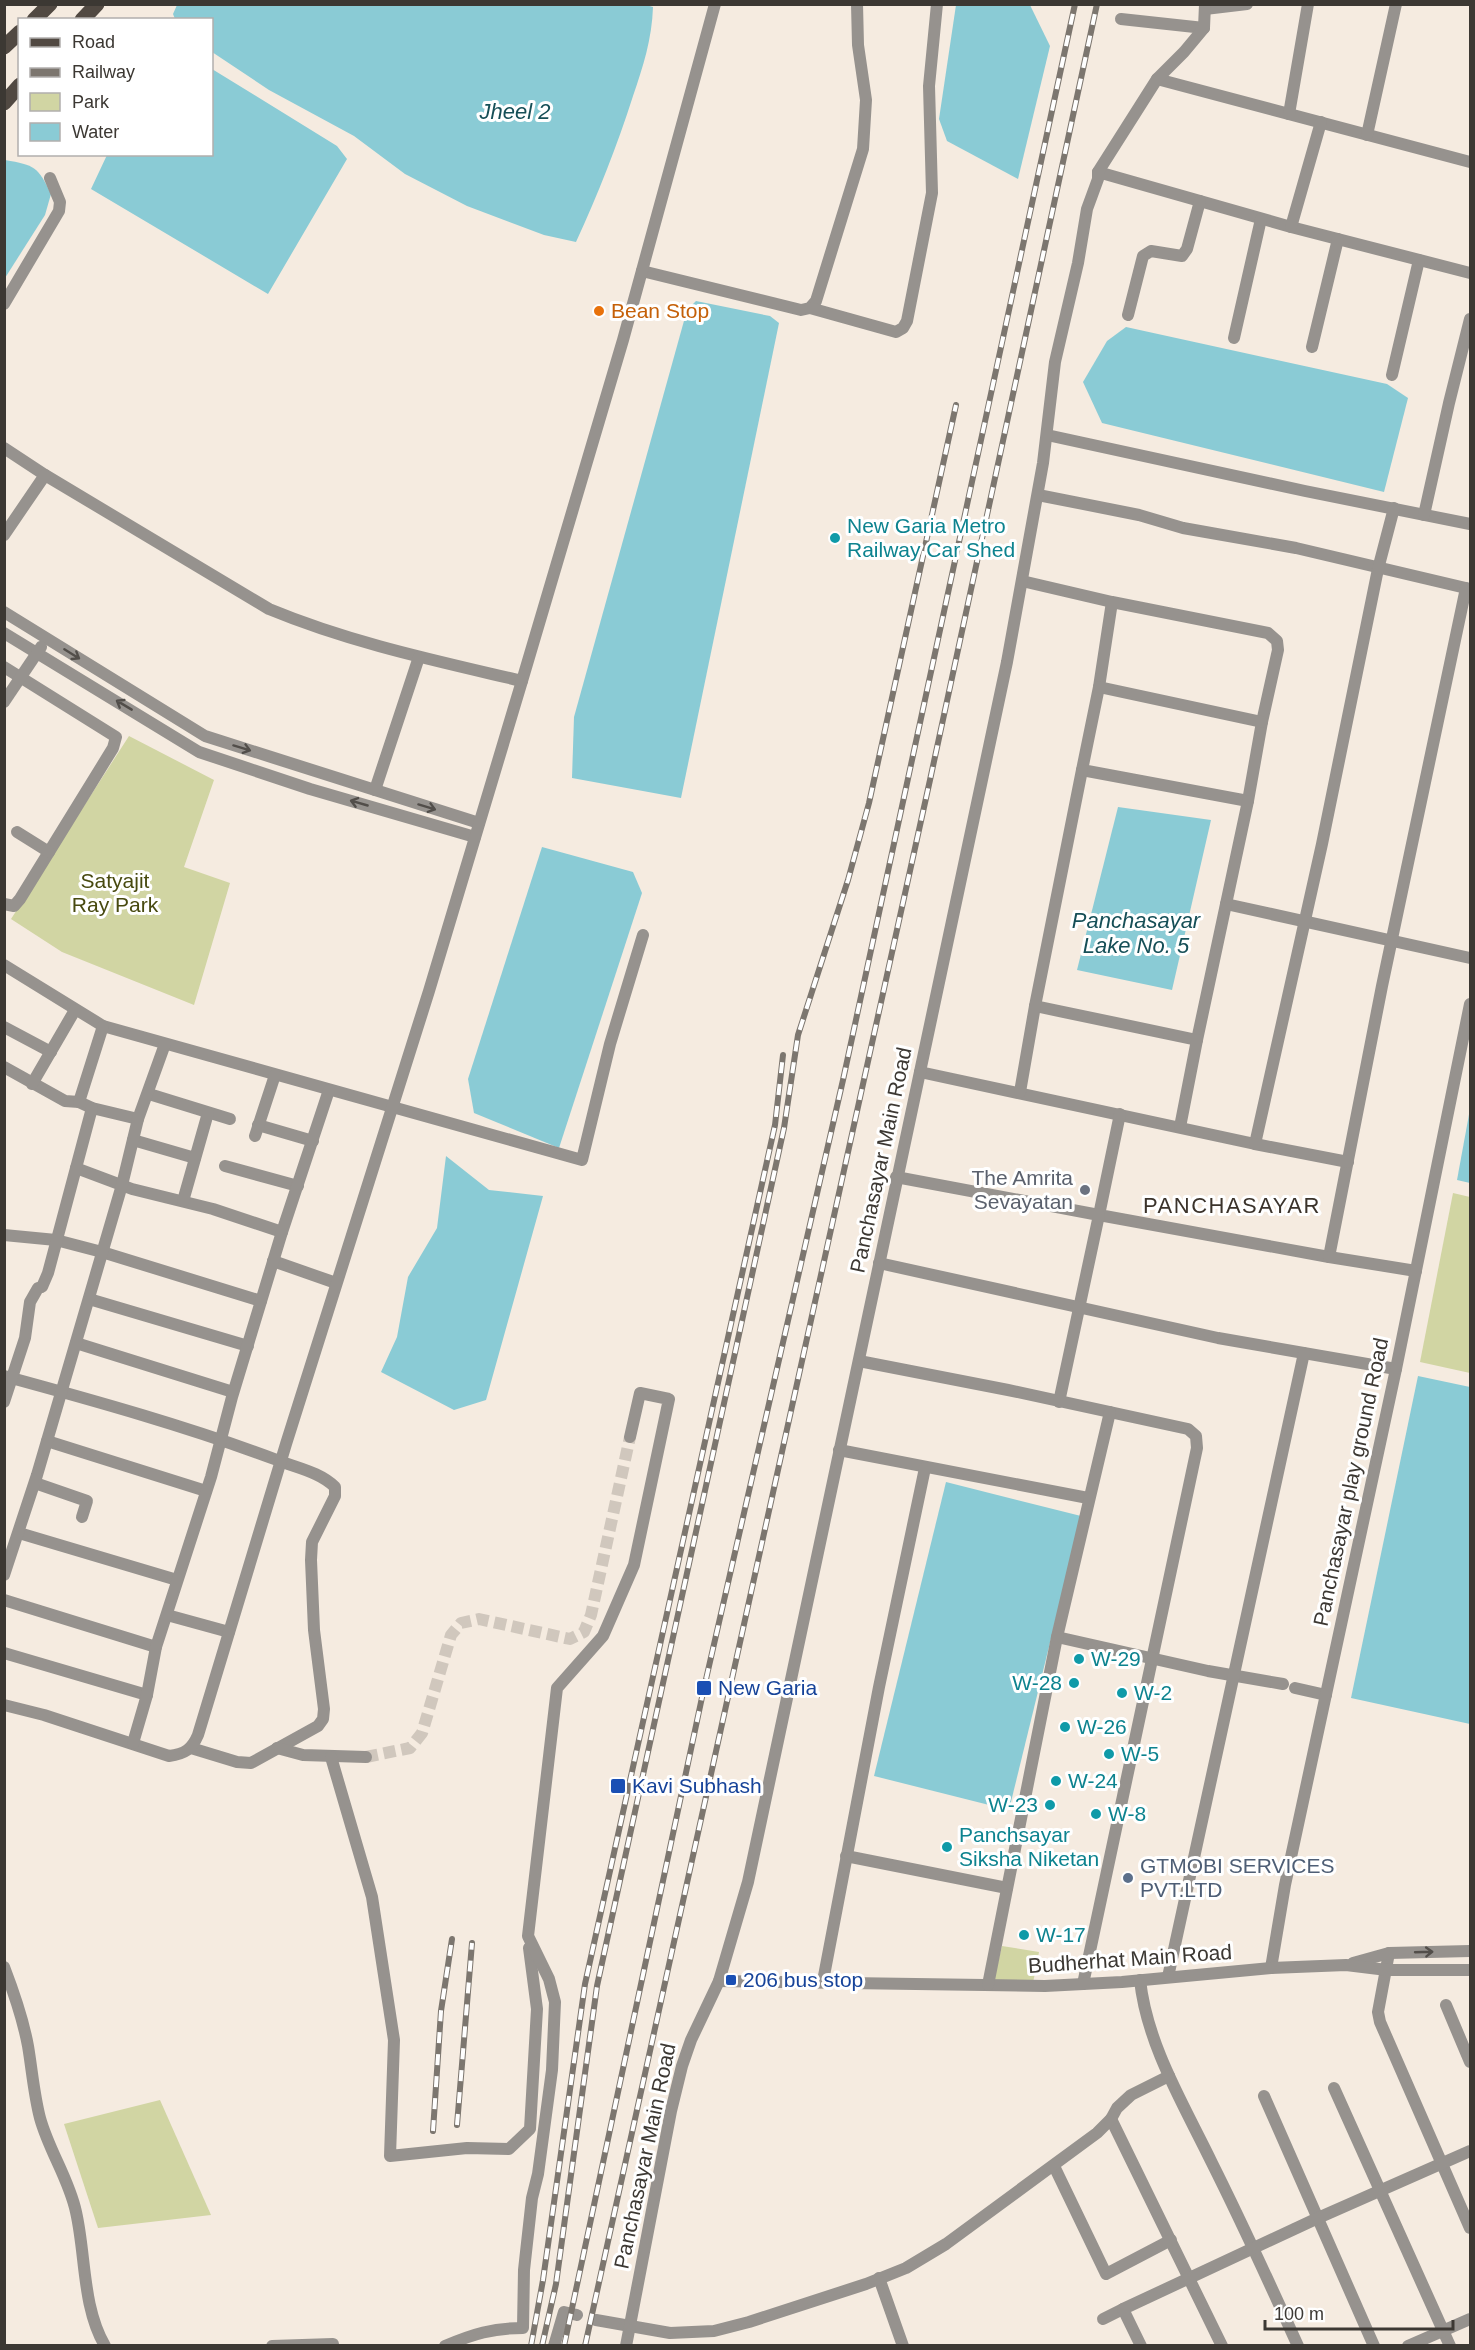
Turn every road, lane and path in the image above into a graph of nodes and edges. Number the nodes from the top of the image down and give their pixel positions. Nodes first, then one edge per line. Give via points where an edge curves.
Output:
1 (50, 4) edge
2 (97, 4) edge
3 (715, 4) edge
4 (857, 4) edge
5 (937, 4) edge
6 (1247, 4) edge
7 (1308, 4) edge
8 (1396, 4) edge
9 (1205, 7) edge
10 (36, 18) edge
11 (84, 18) edge
12 (1121, 19) dead end
13 (1204, 28) junction
14 (18, 35) edge
15 (4, 47) edge
16 (1157, 79) junction
17 (18, 87) edge
18 (4, 104) edge
19 (1289, 114) junction
20 (1322, 122) junction
21 (1367, 135) junction
22 (1470, 162) edge
23 (1098, 172) junction
24 (50, 178) dead end
25 (1200, 201) junction
26 (1261, 219) junction
27 (1291, 227) junction
28 (1338, 239) junction
29 (1419, 260) junction
30 (642, 271) junction
31 (1470, 273) edge
32 (4, 304) edge
33 (810, 308) junction
34 (1128, 315) dead end
35 (1470, 319) edge
36 (1234, 338) dead end
37 (1312, 347) dead end
38 (1392, 375) dead end
39 (1047, 435) junction
40 (4, 448) edge
41 (45, 475) junction
42 (1038, 495) junction
43 (1394, 508) junction
44 (1424, 515) junction
45 (1470, 524) edge
46 (4, 535) edge
47 (1378, 569) junction
48 (1022, 581) junction
49 (1468, 588) edge
50 (1112, 602) junction
51 (4, 612) edge
52 (4, 633) edge
53 (46, 638) junction
54 (37, 653) junction
55 (419, 657) junction
56 (4, 667) edge
57 (21, 678) junction
58 (522, 681) junction
59 (1099, 687) junction
60 (4, 702) edge
61 (151, 704) junction
62 (143, 717) junction
63 (1262, 722) junction
64 (316, 770) junction
65 (1082, 770) junction
66 (310, 789) junction
67 (375, 790) junction
68 (1248, 801) junction
69 (479, 823) junction
70 (17, 832) dead end
71 (475, 837) junction
72 (49, 852) junction
73 (4, 904) edge
74 (1226, 904) junction
75 (1303, 923) junction
76 (643, 935) dead end
77 (1393, 942) junction
78 (1470, 958) edge
79 (7, 970) edge
80 (1470, 1004) edge
81 (1035, 1006) junction
82 (75, 1010) junction
83 (103, 1026) junction
84 (4, 1027) edge
85 (1197, 1040) junction
86 (165, 1044) junction
87 (51, 1052) junction
88 (4, 1067) edge
89 (920, 1072) junction
90 (275, 1075) junction
91 (32, 1084) junction
92 (329, 1090) junction
93 (1020, 1092) junction
94 (149, 1094) junction
95 (79, 1102) junction
96 (392, 1106) junction
97 (92, 1108) junction
98 (208, 1113) junction
99 (1120, 1114) junction
100 (138, 1119) junction
101 (230, 1119) dead end
102 (1180, 1127) junction
103 (133, 1140) junction
104 (313, 1141) junction
105 (1255, 1144) junction
106 (195, 1158) junction
107 (1348, 1162) junction
108 (225, 1166) dead end
109 (76, 1168) junction
110 (897, 1177) junction
111 (122, 1185) junction
112 (298, 1186) junction
113 (183, 1201) junction
114 (1099, 1215) junction
115 (282, 1232) junction
116 (4, 1235) edge
117 (56, 1240) junction
118 (102, 1252) junction
119 (1329, 1257) junction
120 (273, 1261) junction
121 (879, 1263) junction
122 (1416, 1271) junction
123 (336, 1283) junction
124 (89, 1299) junction
125 (261, 1301) junction
126 (1080, 1308) junction
127 (76, 1343) junction
128 (248, 1347) junction
129 (1304, 1353) junction
130 (859, 1361) junction
131 (1396, 1369) junction
132 (8, 1377) edge
133 (61, 1392) junction
134 (233, 1392) junction
135 (4, 1402) edge
136 (1059, 1402) junction
137 (1110, 1412) junction
138 (630, 1437) tunnel mouth
139 (220, 1438) junction
140 (47, 1441) junction
141 (839, 1450) junction
142 (280, 1461) junction
143 (925, 1468) junction
144 (35, 1483) junction
145 (206, 1491) junction
146 (1089, 1498) junction
147 (82, 1517) dead end
148 (19, 1533) junction
149 (4, 1575) edge
150 (177, 1580) junction
151 (4, 1600) edge
152 (167, 1615) junction
153 (229, 1632) junction
154 (1057, 1637) junction
155 (156, 1647) junction
156 (4, 1653) edge
157 (1153, 1659) junction
158 (1234, 1674) junction
159 (147, 1695) junction
160 (1326, 1695) junction
161 (4, 1705) edge
162 (133, 1743) junction
163 (191, 1748) junction
164 (277, 1748) junction
165 (366, 1756) tunnel mouth
166 (331, 1757) junction
167 (846, 1856) junction
168 (1007, 1888) junction
169 (528, 1936) junction
170 (1470, 1951) edge
171 (1389, 1953) junction
172 (1346, 1965) junction
173 (4, 1967) edge
174 (1271, 1968) junction
175 (1387, 1970) junction
176 (1470, 1970) edge
177 (1168, 1977) junction
178 (719, 1980) junction
179 (1140, 1980) junction
180 (823, 1981) junction
181 (1083, 1984) junction
182 (988, 1985) junction
183 (1446, 2005) dead end
184 (1470, 2062) edge
185 (1169, 2076) junction
186 (1334, 2088) dead end
187 (1264, 2096) dead end
188 (1111, 2120) junction
189 (1470, 2151) edge
190 (1443, 2163) junction
191 (1054, 2166) junction
192 (1380, 2192) junction
193 (1318, 2218) junction
194 (1470, 2228) edge
195 (1171, 2240) junction
196 (1254, 2248) junction
197 (879, 2278) junction
198 (1190, 2278) junction
199 (1123, 2309) junction
200 (577, 2315) dead end
201 (1103, 2319) dead end
202 (1470, 2319) edge
203 (597, 2320) dead end
204 (630, 2327) junction
205 (1443, 2331) junction
206 (333, 2344) edge
207 (105, 2346) edge
208 (272, 2346) edge
209 (445, 2346) edge
210 (554, 2346) edge
211 (626, 2346) edge
212 (903, 2346) edge
213 (1141, 2346) edge
214 (1222, 2346) edge
215 (1298, 2346) edge
216 (1374, 2346) edge
217 (1408, 2346) edge
218 (1450, 2346) edge

1 - 10 main road
2 - 11 main road
3 - 30 street
4 - 33 street via 866,100 863,149 827,269
5 - 33 street via 929,86 932,193 907,321 896,332
6 - 9 street
7 - 19 street
8 - 21 street
9 - 13 street
12 - 13 street
13 - 16 street, Panchasayar Main Road
14 - 15 main road
16 - 19 street
16 - 23 street, Panchasayar Main Road
17 - 18 main road
19 - 20 street
20 - 21 street
20 - 27 street
21 - 22 street
23 - 25 street
23 - 39 street, Panchasayar Main Road via 1055,362
24 - 32 street via 60,201 59,211
25 - 26 street
25 - 34 street via 1182,256 1151,251 1143,256
26 - 27 street
26 - 36 street
27 - 28 street
28 - 29 street
28 - 37 street
29 - 31 street
29 - 38 street
30 - 33 street via 801,310
30 - 58 street
35 - 44 street
39 - 42 street, Panchasayar Main Road
39 - 43 street
40 - 41 street
41 - 46 street
41 - 55 street via 269,609
42 - 47 street via 1183,528 1296,548
42 - 48 street, Panchasayar Main Road
43 - 44 street
43 - 47 street
44 - 45 street
47 - 49 street
47 - 75 street
48 - 50 street
48 - 89 street, Panchasayar Main Road
49 - 77 street
50 - 59 street
50 - 63 street via 1268,633 1276,641 1278,651
51 - 53 street
52 - 54 street
53 - 54 street
53 -> 61 street
54 - 57 street
62 -> 54 street
55 - 58 street
55 - 67 street
56 - 57 street
57 - 60 street
57 - 72 street via 116,737
58 - 69 street
59 - 63 street
59 - 65 street
61 - 62 street
61 -> 64 street via 205,736
62 - 66 street via 199,752
63 - 68 street
64 - 66 street
64 - 67 street
65 - 68 street
65 - 81 street
71 -> 66 street
67 -> 69 street
68 - 74 street
69 - 71 street
70 - 72 street
71 - 96 street
72 - 73 street via 17,904
74 - 75 street
74 - 85 street
75 - 77 street
75 - 105 street
76 - 96 street via 610,1044 582,1160
77 - 78 street
77 - 107 street
79 - 82 street
80 - 122 street, Panchasayar play ground Road
81 - 85 street
81 - 93 street
82 - 83 street
82 - 87 street
83 - 86 street
83 - 95 street
84 - 87 street
85 - 102 street
86 - 90 street
86 - 94 street
87 - 91 street
88 - 91 street
89 - 93 street
89 - 110 street, Panchasayar Main Road
90 - 92 street
90 - 104 street via 256,1131
91 - 95 street via 65,1101
92 - 96 street
92 - 104 street
93 - 99 street
94 - 98 street
94 - 100 street
95 - 97 street
96 - 123 street
97 - 100 street
97 - 109 street
98 - 101 street
98 - 106 street
99 - 102 street
99 - 114 street
100 - 103 street
102 - 105 street
103 - 106 street
103 - 111 street
104 - 112 street
105 - 107 street
106 - 113 street
107 - 119 street
108 - 112 street
109 - 111 street
109 - 117 street
110 - 114 street
110 - 121 street, Panchasayar Main Road
111 - 113 street
111 - 118 street
112 - 115 street
113 - 115 street
114 - 119 street
114 - 126 street
115 - 120 street
116 - 117 street
117 - 118 street
117 - 132 street via 42,1287 30,1302 25,1338
118 - 124 street
118 - 125 street
119 - 122 street
120 - 123 street
120 - 125 street
121 - 126 street
121 - 130 street, Panchasayar Main Road
122 - 131 street, Panchasayar play ground Road
123 - 142 street
124 - 127 street
124 - 128 street
125 - 128 street
126 - 129 street
126 - 136 street
127 - 133 street
127 - 134 street
128 - 134 street
129 - 131 street
129 - 158 street
130 - 136 street
130 - 141 street, Panchasayar Main Road
131 - 160 street, Panchasayar play ground Road
132 - 133 street
132 - 135 street
133 - 139 street
133 - 140 street
134 - 139 street
136 - 137 street
137 - 146 street
137 - 157 street via 1188,1429 1196,1436 1197,1448
138 - 169 street via 640,1393 669,1399 634,1565 603,1636 557,1688
139 - 142 street
139 - 145 street
140 - 144 street
140 - 145 street
141 - 143 street
141 - 178 street, Panchasayar Main Road via 748,1882
142 - 153 street
142 - 164 street via 327,1479 335,1487 335,1496 312,1542 311,1560 323,1719 310,1731
143 - 146 street
143 - 167 street
144 - 147 street via 87,1501
144 - 148 street
145 - 150 street
146 - 154 street
148 - 149 street
148 - 150 street
150 - 152 street
151 - 155 street
152 - 153 street
152 - 155 street
153 - 163 street
154 - 157 street
154 - 168 street
155 - 159 street
156 - 159 street
157 - 158 street
157 - 181 street
158 - 160 street
158 - 177 street
159 - 162 street
160 - 174 street, Panchasayar play ground Road
161 - 162 street
162 - 163 street via 169,1756
163 - 164 street via 251,1763
164 - 166 street
165 - 166 street
166 - 169 street via 372,1897 393,2029 390,2156 467,2148 509,2149 530,2129 537,2009
167 - 168 street
167 - 180 street
168 - 182 street
169 - 209 street via 549,1978 555,2002 552,2070 524,2270 523,2328 507,2327
171 -> 170 street
171 - 172 street
171 - 175 street
172 - 174 street, Budherhat Main Road
172 - 175 street, Budherhat Main Road
173 - 207 street via 28,2044 40,2119 76,2211 91,2311
174 - 177 street, Budherhat Main Road
175 - 176 street, Budherhat Main Road
175 - 190 street via 1378,2012 1380,2022
177 - 179 street, Budherhat Main Road
178 - 180 street, Budherhat Main Road
178 - 204 street, Panchasayar Main Road via 682,2066
179 - 181 street, Budherhat Main Road
179 - 185 street
180 - 182 street, Budherhat Main Road
181 - 182 street, Budherhat Main Road
183 - 184 street
185 - 188 street via 1131,2095
185 - 196 street
186 - 192 street
187 - 193 street
188 - 191 street
188 - 195 street
189 - 190 street
190 - 192 street
190 - 194 street
191 - 195 street via 1106,2274
191 - 197 street via 946,2244 906,2268
192 - 193 street
192 - 205 street
193 - 196 street
193 - 216 street
195 - 198 street
196 - 198 street
196 - 215 street
197 - 204 street via 824,2299 714,2331 670,2333
197 - 212 street
198 - 199 street
198 - 214 street
199 - 201 street
199 - 213 street
200 - 210 street via 564,2312
202 - 205 street
203 - 204 street
204 - 211 street, Panchasayar Main Road
205 - 217 street
205 - 218 street
206 - 208 street

